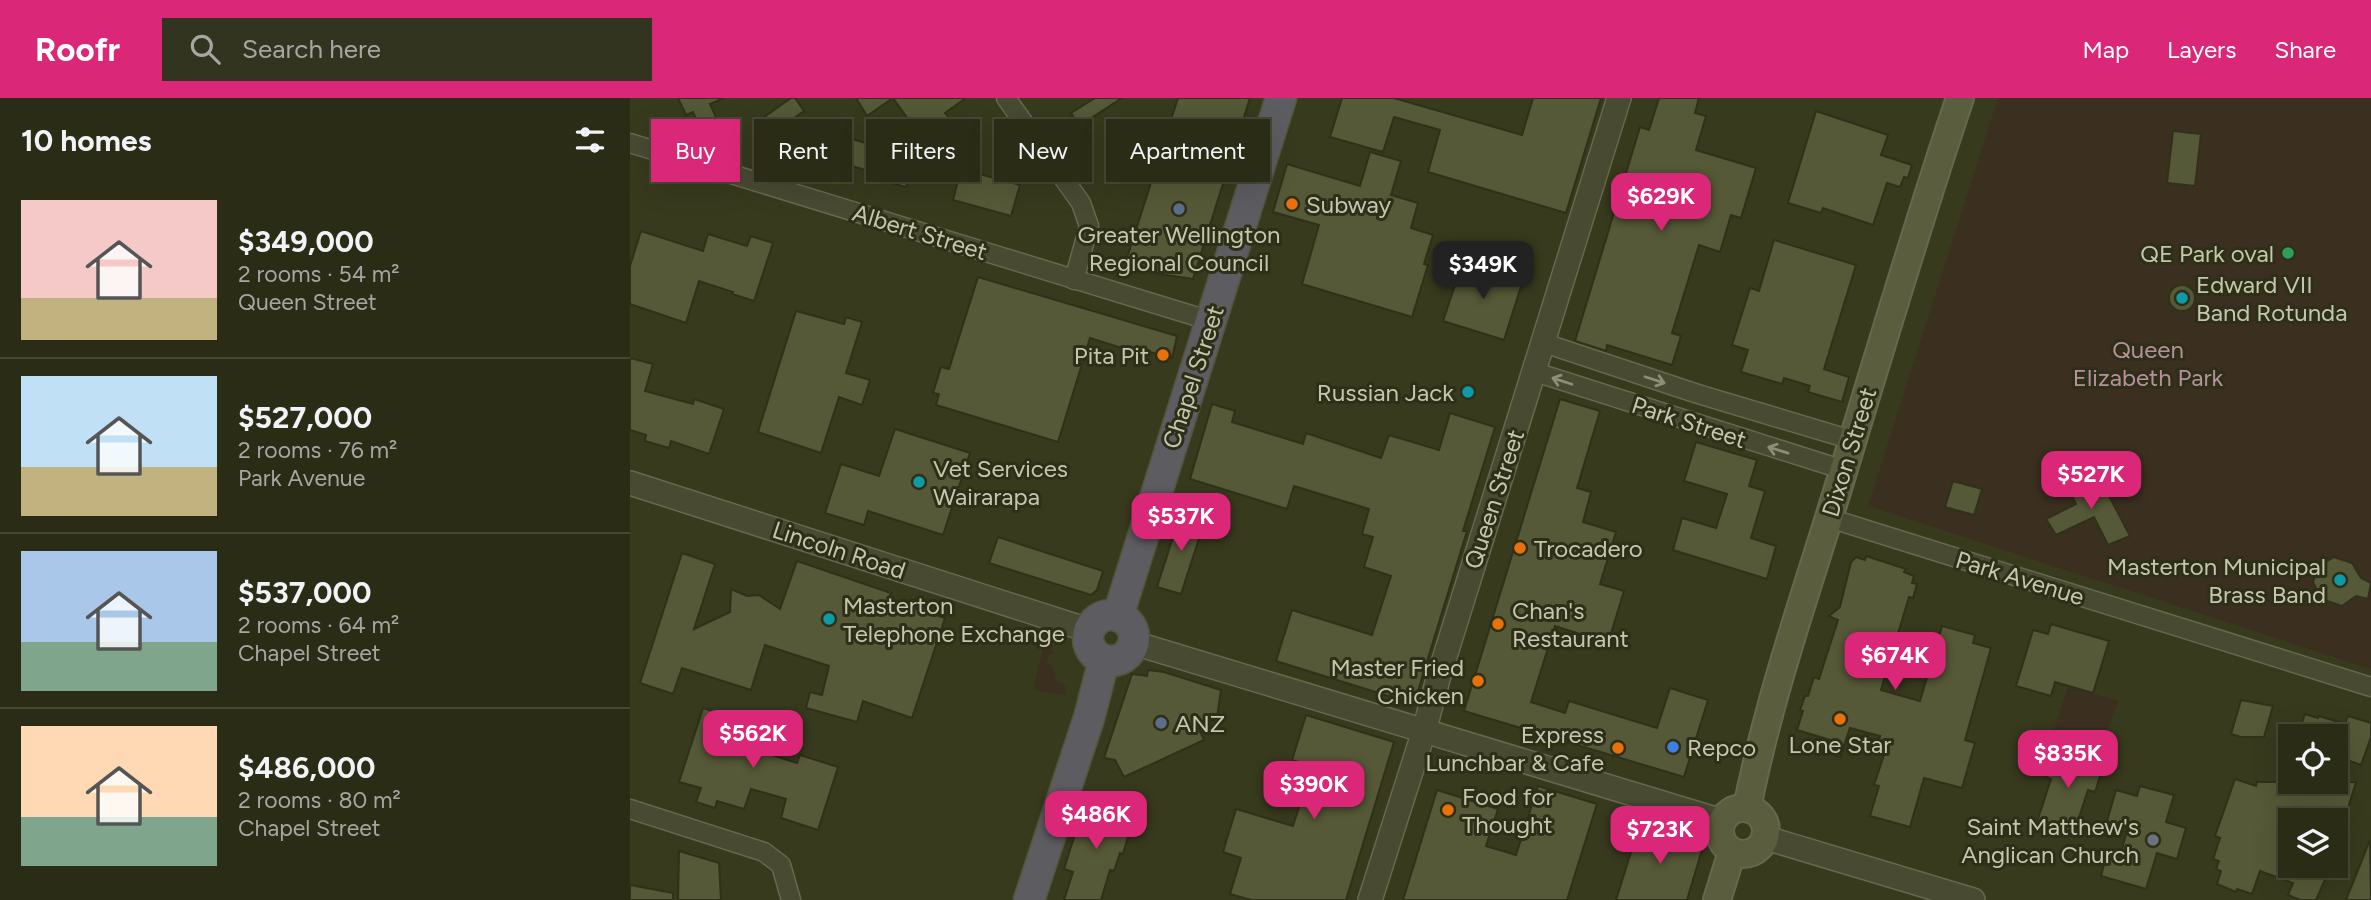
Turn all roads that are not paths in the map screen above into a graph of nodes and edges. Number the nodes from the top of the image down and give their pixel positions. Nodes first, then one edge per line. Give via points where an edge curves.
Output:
1 (1006, 98) edge
2 (1281, 98) edge
3 (1619, 98) edge
4 (1960, 98) edge
5 (630, 143) edge
6 (1074, 279) junction
7 (1211, 321) junction
8 (1544, 343) junction
9 (1535, 372) junction
10 (1852, 440) junction
11 (1844, 470) junction
12 (630, 483) edge
13 (1829, 518) junction
14 (1118, 616) junction
15 (1088, 630) junction
16 (1134, 643) junction
17 (1104, 660) junction
18 (2371, 687) edge
19 (1424, 731) junction
20 (1747, 808) junction
21 (630, 809) edge
22 (1722, 821) junction
23 (1766, 838) junction
24 (1732, 852) junction
25 (792, 900) edge
26 (1029, 900) edge
27 (1370, 900) edge
28 (1717, 900) edge
29 (1973, 900) edge

1 - 6 street via 1081,203 1089,226
2 - 7 highway, Chapel Street
3 - 8 street, Queen Street
4 - 10 main road, Dixon Street
5 - 6 street, Albert Street
6 - 7 street, Albert Street
7 - 14 highway, Chapel Street
8 - 9 street, Queen Street
8 -> 10 street, Park Street
11 -> 9 street, Park Street
9 - 19 street, Queen Street
10 - 11 main road, Dixon Street
11 - 13 main road, Dixon Street
12 - 15 street, Lincoln Road
13 - 18 street, Park Avenue
13 - 20 main road, Dixon Street via 1760,745
14 - 15 highway via 1101,617
14 - 16 highway via 1130,624
15 - 17 highway via 1091,652
16 - 17 highway via 1123,659
16 - 19 street
17 - 26 highway
19 - 22 street
19 - 27 street, Queen Street
20 - 22 main road via 1737,808
20 - 23 main road via 1763,819
21 - 25 street via 764,852 781,866
22 - 24 main road via 1720,838
23 - 24 main road via 1754,852
23 - 29 street
24 - 28 main road

